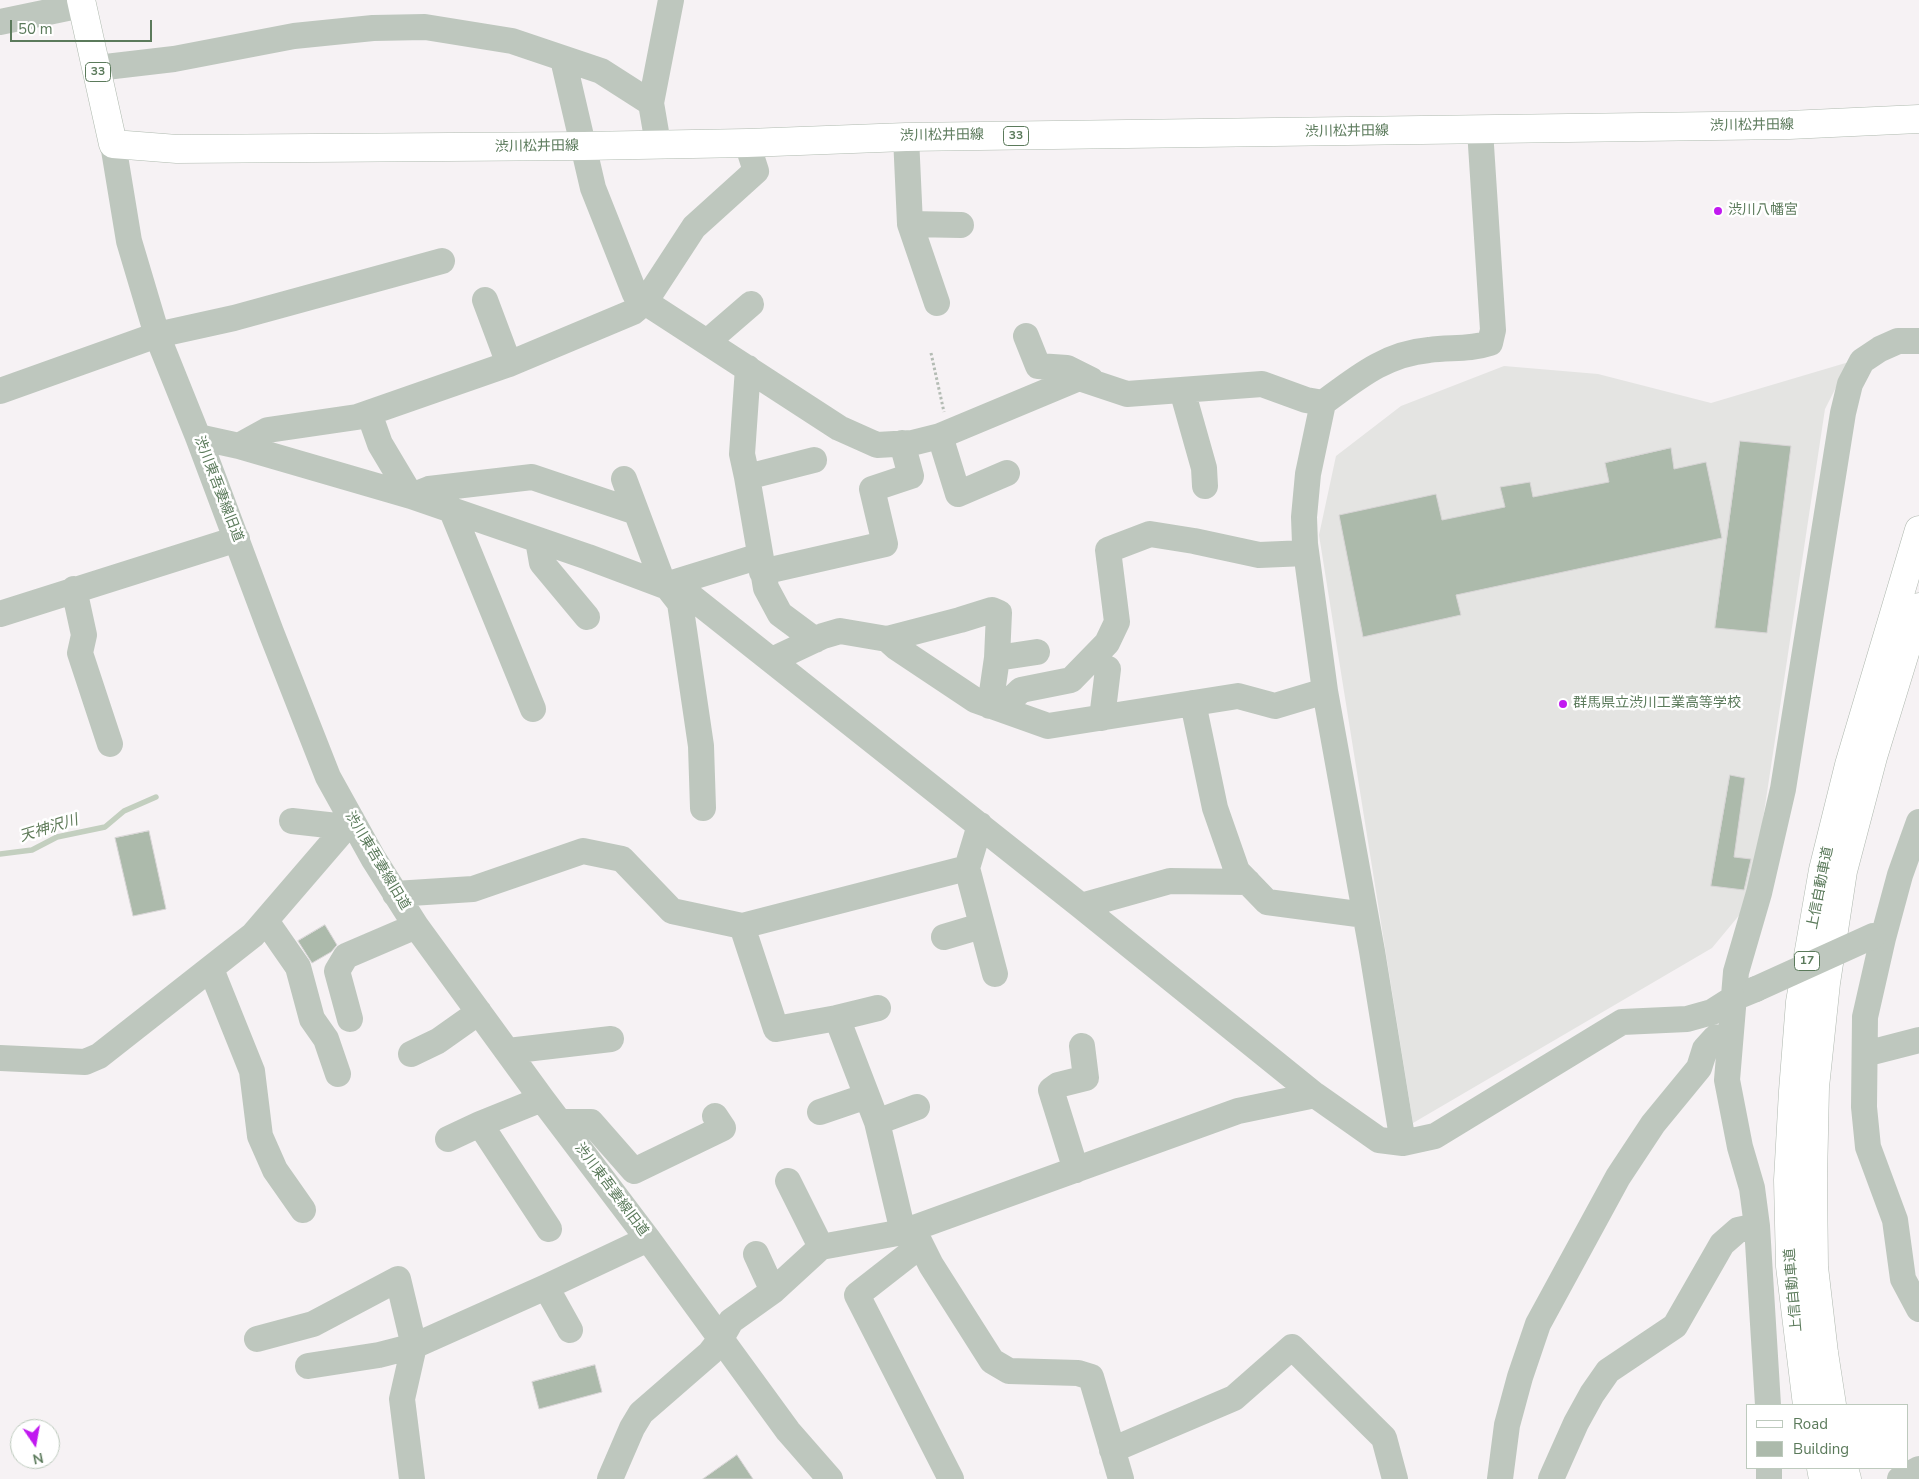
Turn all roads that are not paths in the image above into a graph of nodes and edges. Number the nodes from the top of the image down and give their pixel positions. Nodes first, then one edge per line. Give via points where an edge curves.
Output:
1 (670, 0) edge
2 (82, 2) edge
3 (0, 22) edge
4 (563, 58) junction
5 (97, 68) junction
6 (651, 103) junction
7 (1919, 119) edge
8 (1480, 130) junction
9 (906, 137) junction
10 (747, 143) junction
11 (113, 144) junction
12 (658, 144) junction
13 (584, 146) junction
14 (910, 224) junction
15 (961, 225) dead end
16 (442, 261) dead end
17 (485, 300) dead end
18 (645, 302) junction
19 (937, 303) dead end
20 (751, 304) dead end
21 (157, 335) junction
22 (1026, 336) dead end
23 (1919, 341) edge
24 (707, 342) junction
25 (509, 364) junction
26 (748, 368) junction
27 (1101, 385) junction
28 (1182, 390) junction
29 (0, 391) edge
30 (1323, 403) junction
31 (369, 413) junction
32 (944, 434) junction
33 (198, 437) junction
34 (902, 443) junction
35 (239, 446) junction
36 (814, 460) dead end
37 (1007, 473) dead end
38 (747, 477) junction
39 (624, 479) dead end
40 (1204, 486) dead end
41 (411, 496) junction
42 (452, 511) junction
43 (636, 512) junction
44 (1919, 530) edge
45 (237, 539) junction
46 (538, 540) junction
47 (1306, 554) junction
48 (761, 564) junction
49 (666, 585) junction
50 (74, 589) junction
51 (1919, 607) edge
52 (0, 614) edge
53 (587, 617) dead end
54 (887, 639) junction
55 (815, 640) junction
56 (1037, 652) dead end
57 (996, 658) junction
58 (772, 660) junction
59 (1108, 669) dead end
60 (1325, 691) junction
61 (1193, 703) junction
62 (996, 707) junction
63 (533, 709) dead end
64 (1102, 718) junction
65 (110, 744) dead end
66 (703, 808) dead end
67 (352, 820) junction
68 (292, 821) dead end
69 (1919, 822) edge
70 (980, 825) junction
71 (967, 868) junction
72 (1248, 882) junction
73 (395, 894) junction
74 (1081, 906) junction
75 (1365, 915) junction
76 (266, 921) junction
77 (416, 926) junction
78 (742, 926) junction
79 (981, 926) junction
80 (944, 937) dead end
81 (1878, 937) junction
82 (211, 969) junction
83 (995, 974) dead end
84 (1745, 994) junction
85 (878, 1008) dead end
86 (479, 1012) junction
87 (837, 1018) junction
88 (350, 1019) dead end
89 (1730, 1036) junction
90 (611, 1039) dead end
91 (1919, 1040) edge
92 (1082, 1046) dead end
93 (508, 1050) junction
94 (411, 1054) dead end
95 (1865, 1054) junction
96 (0, 1058) edge
97 (338, 1074) dead end
98 (1315, 1095) junction
99 (867, 1096) junction
100 (542, 1099) junction
101 (917, 1107) dead end
102 (820, 1112) dead end
103 (716, 1116) dead end
104 (560, 1122) junction
105 (877, 1122) junction
106 (480, 1124) junction
107 (448, 1139) dead end
108 (1403, 1143) junction
109 (1076, 1170) junction
110 (788, 1181) dead end
111 (303, 1210) dead end
112 (1757, 1226) junction
113 (549, 1229) dead end
114 (912, 1238) junction
115 (648, 1239) junction
116 (821, 1247) junction
117 (756, 1254) dead end
118 (546, 1287) junction
119 (773, 1291) junction
120 (1919, 1309) edge
121 (570, 1330) dead end
122 (257, 1339) dead end
123 (720, 1340) junction
124 (414, 1346) junction
125 (308, 1366) dead end
126 (1768, 1404) edge
127 (1807, 1404) edge
128 (1832, 1404) edge
129 (1112, 1450) junction
130 (1919, 1469) edge
131 (412, 1479) edge
132 (610, 1479) edge
133 (830, 1479) edge
134 (951, 1479) edge
135 (1121, 1479) edge
136 (1395, 1479) edge
137 (1500, 1479) edge
138 (1551, 1479) edge
139 (1900, 1479) edge

1 - 6 street
2 - 3 street
2 - 5 main road, 33
4 - 5 street via 512,41 425,27 373,28 294,36 174,59
4 - 6 street via 601,71
4 - 13 street
5 - 11 main road, 33
6 - 12 street
7 - 8 main road, 渋川松井田線 / 33 via 1790,125
8 - 9 main road, 渋川松井田線 / 33
8 - 30 street via 1493,330 1490,343 1474,348 1428,350 1388,359
9 - 10 main road, 渋川松井田線 / 33
9 - 14 street
10 - 12 main road, 渋川松井田線 / 33
10 - 18 street via 756,171 694,227
11 - 13 main road, 渋川松井田線 / 33 via 177,149
11 - 21 street, 渋川東吾妻線旧道 via 128,241
12 - 13 main road, 渋川松井田線 / 33
13 - 18 street via 593,188 635,294
14 - 15 street
14 - 19 street
16 - 21 street via 234,318
17 - 25 street
18 - 24 street
18 - 25 street via 633,312
20 - 24 street
21 - 29 street
21 - 33 street, 渋川東吾妻線旧道
22 - 27 street via 1038,366 1067,368
23 - 84 street via 1898,341 1880,349 1862,361 1850,384 1783,789 1760,894 1736,972
24 - 26 street
25 - 31 street
26 - 34 street via 839,428 877,445
26 - 38 street via 742,454
27 - 28 street via 1127,394
27 - 32 street via 1079,378
28 - 30 street via 1262,384
28 - 40 street via 1204,468
30 - 47 street via 1308,474 1304,516
31 - 35 street via 268,430
31 - 41 street via 380,444
32 - 34 street
32 - 37 street via 958,494
33 - 35 street
33 - 45 street, 渋川東吾妻線旧道
34 - 48 street via 911,476 872,489 885,544
35 - 41 street
36 - 38 street
38 - 48 street
39 - 43 street
41 - 42 street
41 - 43 street via 428,489 532,477
42 - 46 street
42 - 63 street
43 - 49 street
44 - 127 main road, 上信自動車道 / 17 via 1849,764 1823,870 1800,1002 1788,1180 1790,1266
45 - 50 street
45 - 67 street, 渋川東吾妻線旧道 via 328,777
46 - 49 street
46 - 53 street via 542,563
47 - 60 street
47 - 62 street via 1259,555 1150,534 1108,550 1117,622 1107,643 1071,680 1021,690
48 - 49 street
48 - 55 street via 766,588 780,614
49 - 58 street via 688,594
49 - 66 street via 680,603 702,746
50 - 52 street
50 - 65 street via 84,635 80,653
51 - 128 main road, 上信自動車道 / 17 via 1872,758 1843,871 1826,983 1816,1087 1814,1267
54 - 55 street via 840,631
54 - 57 street via 992,610 999,613
54 - 62 street via 975,700
55 - 58 street
56 - 57 street
57 - 62 street
58 - 70 street
59 - 64 street
60 - 61 street via 1275,706 1238,696
60 - 75 street
61 - 64 street
61 - 72 street via 1215,808 1236,871
62 - 64 street via 1048,726
67 - 68 street via 337,826
67 - 73 street, 渋川東吾妻線旧道
67 - 76 street
69 - 81 street
70 - 71 street
70 - 74 street
71 - 78 street
71 - 79 street
72 - 74 street via 1170,881
72 - 75 street via 1267,902
73 - 77 street, 渋川東吾妻線旧道
73 - 78 street via 473,889 583,851 622,859 672,911
74 - 98 street
75 - 108 street
76 - 82 street
76 - 97 street via 298,966 312,1019 326,1039
77 - 86 street, 渋川東吾妻線旧道
77 - 88 street via 346,956 337,971
78 - 87 street via 776,1029
79 - 80 street
79 - 83 street
81 - 84 street, bridge
81 - 95 street via 1865,1017
82 - 96 street via 99,1056 85,1062
82 - 111 street via 252,1071 260,1136 275,1170
84 - 89 street
84 - 108 street via 1712,1012 1686,1019 1622,1022 1434,1136
85 - 87 street
86 - 93 street, 渋川東吾妻線旧道
86 - 94 street via 438,1041
87 - 99 street
89 - 112 street via 1727,1080 1752,1188
89 - 137 street via 1716,1038 1704,1049 1699,1068 1653,1124 1618,1177 1538,1324 1507,1425
90 - 93 street
91 - 95 street
92 - 109 street via 1086,1078 1051,1090
93 - 100 street, 渋川東吾妻線旧道
95 - 120 street via 1864,1107 1868,1147 1895,1220 1903,1279
98 - 108 street via 1379,1140
98 - 109 street via 1238,1111
99 - 102 street
99 - 105 street
100 - 104 street, 渋川東吾妻線旧道
100 - 106 street
101 - 105 street
103 - 104 street via 723,1128 634,1171 591,1122
104 - 115 street, 渋川東吾妻線旧道
105 - 114 street
106 - 107 street
106 - 113 street
109 - 114 street
110 - 116 street
112 - 126 street
112 - 138 street via 1738,1230 1722,1244 1674,1326 1608,1371 1576,1423
114 - 116 street
114 - 129 street via 992,1360 1009,1371 1078,1373 1092,1377
114 - 134 street via 857,1295
115 - 118 street
115 - 123 street, 渋川東吾妻線旧道
116 - 119 street
117 - 119 street
118 - 121 street
118 - 124 street
119 - 123 street via 731,1321
122 - 124 street via 314,1324 398,1279
123 - 132 street via 710,1353 641,1413
123 - 133 street, 渋川東吾妻線旧道 via 788,1431
124 - 125 street
124 - 131 street via 402,1399
129 - 135 street
129 - 136 street via 1234,1398 1292,1346 1384,1438
130 - 139 street

